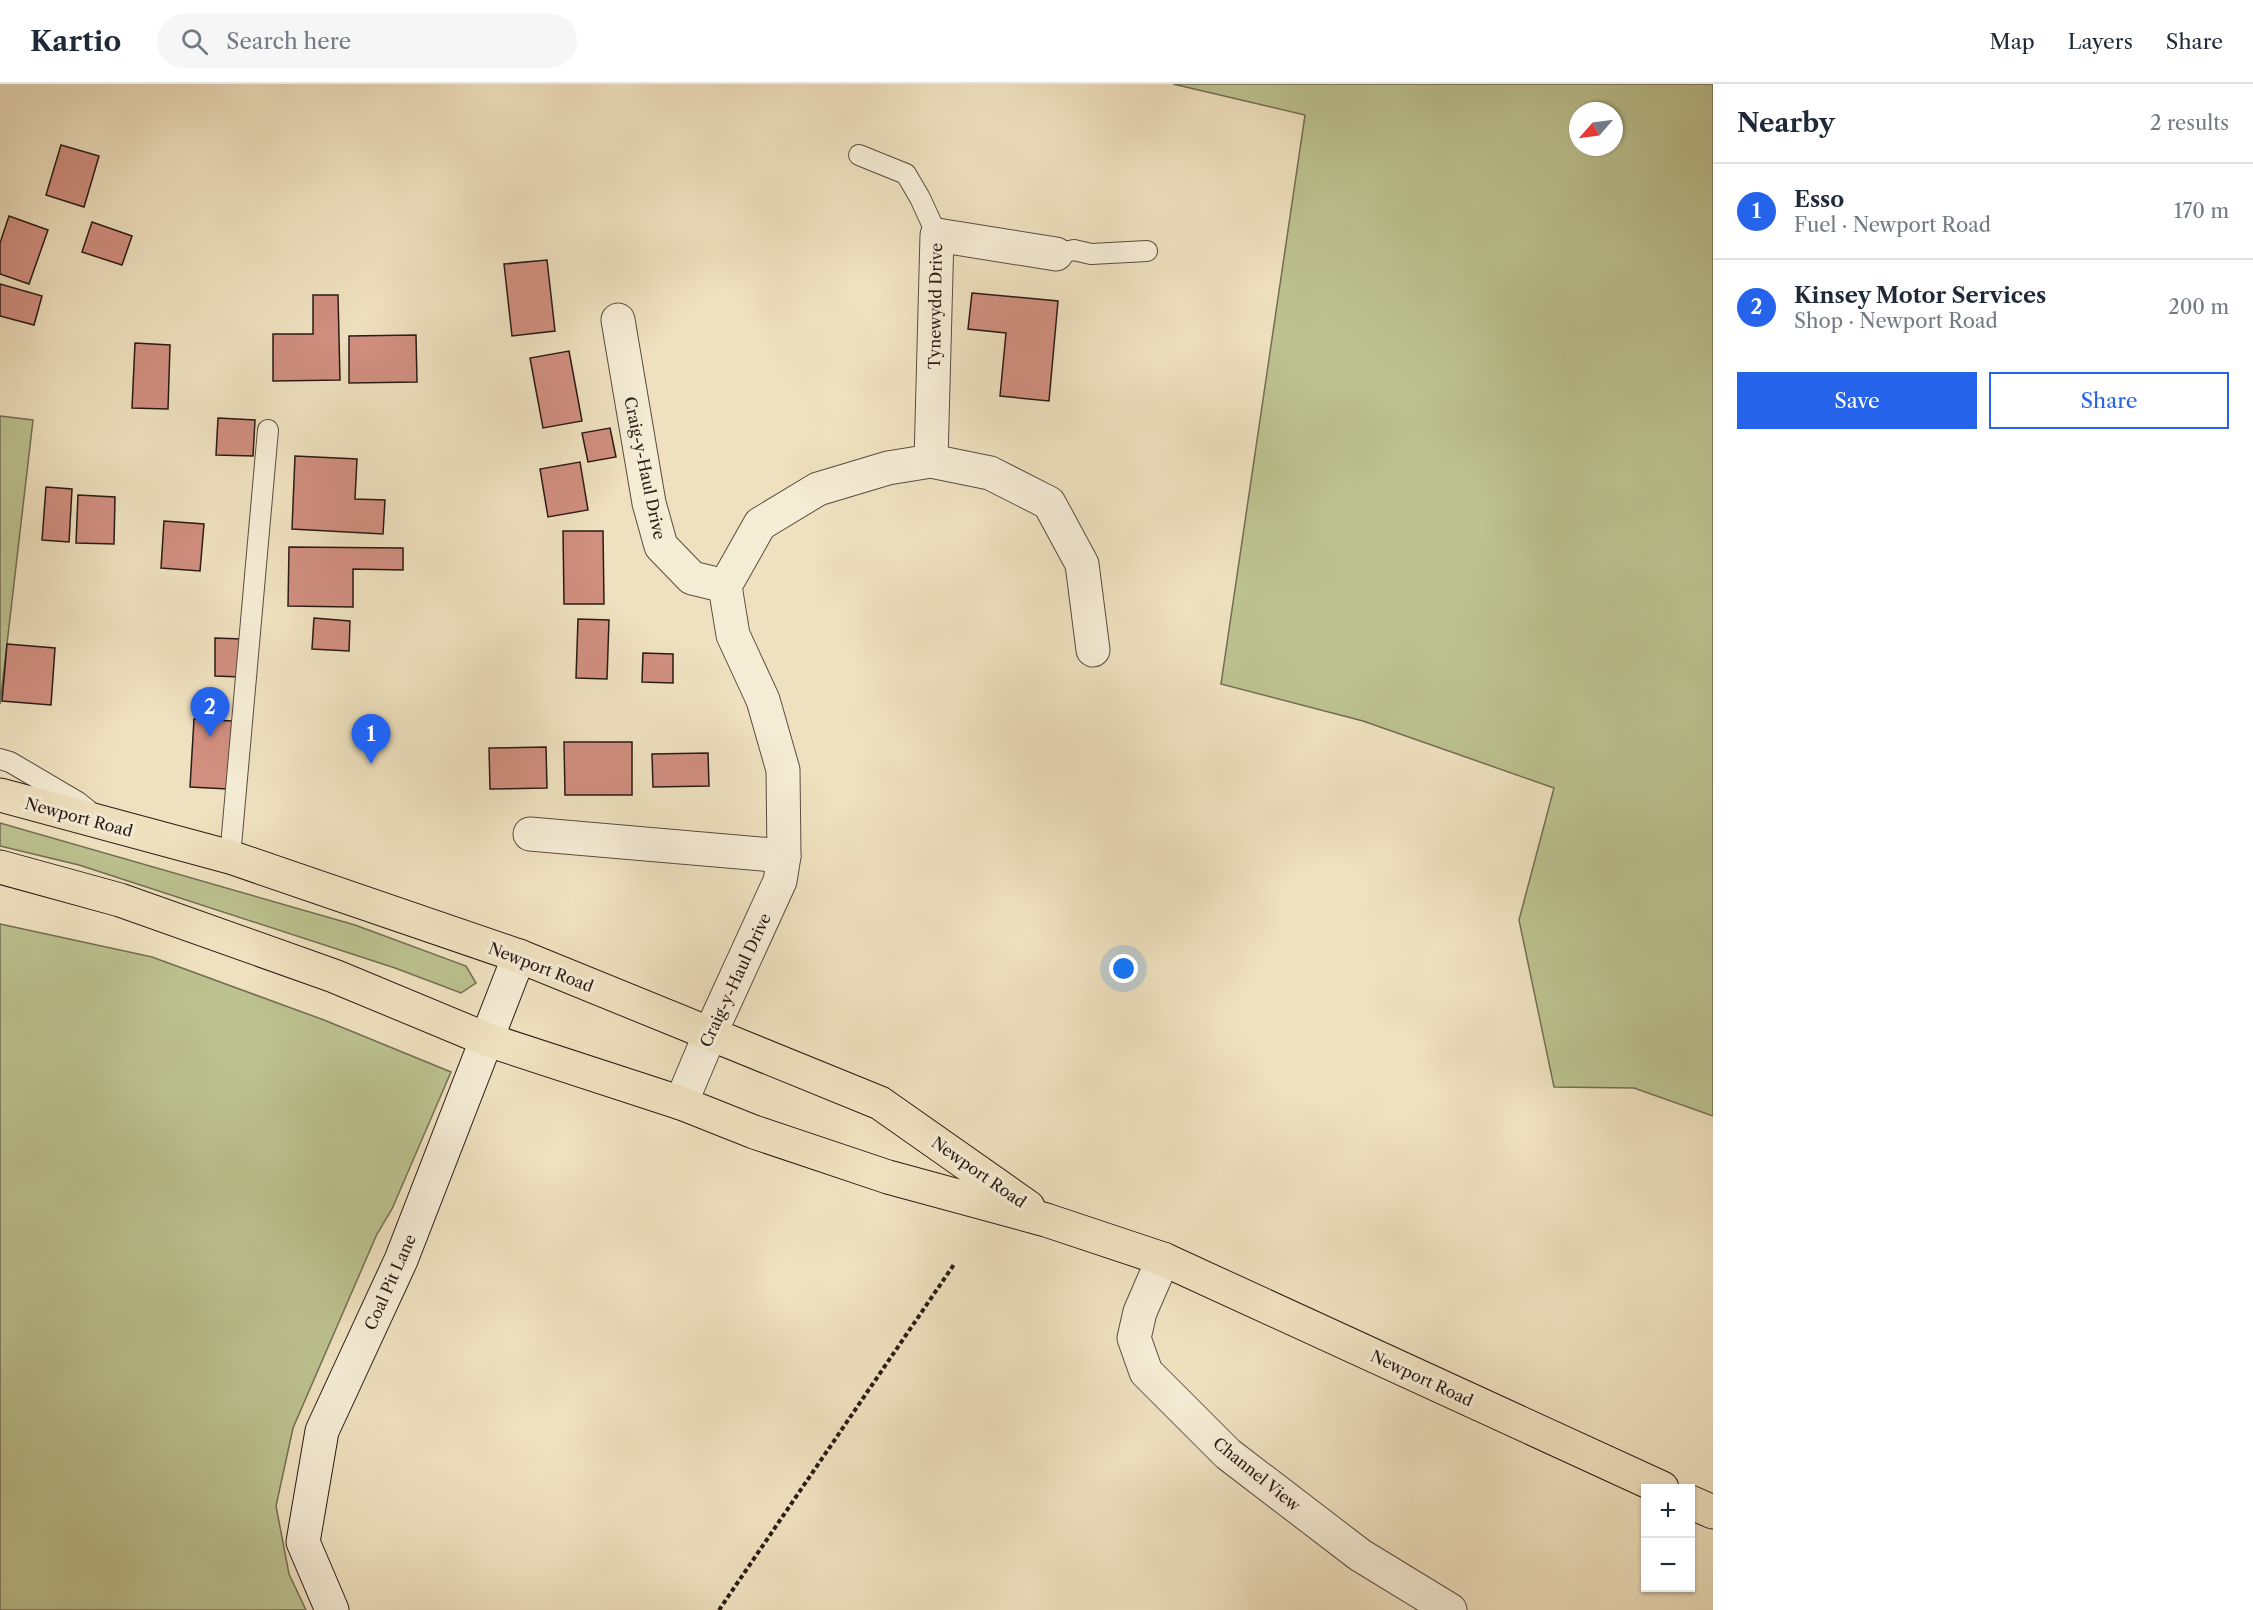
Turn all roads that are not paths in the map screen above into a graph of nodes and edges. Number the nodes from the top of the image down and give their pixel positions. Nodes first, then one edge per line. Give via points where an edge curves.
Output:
1 (859, 155) dead end
2 (937, 235) junction
3 (1147, 252) dead end
4 (1056, 254) joint
5 (618, 320) dead end
6 (268, 430) dead end
7 (931, 462) junction
8 (725, 586) junction
9 (1094, 650) dead end
10 (0, 759) edge
11 (0, 795) edge
12 (103, 823) junction
13 (530, 834) dead end
14 (784, 856) junction
15 (230, 857) junction
16 (0, 867) edge
17 (519, 956) junction
18 (710, 1034) junction
19 (488, 1040) junction
20 (681, 1103) junction
21 (1046, 1220) junction
22 (1163, 1259) junction
23 (1653, 1484) edge
24 (1695, 1504) edge
25 (1713, 1512) edge
26 (332, 1610) edge
27 (1450, 1610) edge

1 - 2 lane via 906,174
2 - 4 street, Tynewydd Drive
2 - 7 street, Tynewydd Drive
3 - 4 lane via 1090,254 1074,250
5 - 8 street, Craig-y-Haul Drive via 649,503 661,546 692,578
6 - 15 lane
7 - 8 street via 888,468 818,489 760,524
7 - 9 street via 990,473 1049,503 1082,564
8 - 14 street, Craig-y-Haul Drive via 733,635 763,700 783,770
10 - 12 lane via 78,802
11 - 12 main road, Newport Road
12 - 15 main road, Newport Road
13 - 14 street
14 - 18 street, Craig-y-Haul Drive via 780,881
15 - 17 main road, Newport Road
16 - 19 main road, Newport Road via 132,904 334,976
17 - 18 main road, Newport Road
17 - 19 street, Coal Pit Lane
18 - 20 street, Craig-y-Haul Drive
18 - 21 main road, Newport Road via 880,1102
19 - 20 main road, Newport Road
19 - 26 street, Coal Pit Lane via 401,1260 322,1431 303,1542
20 - 21 main road, Newport Road via 888,1177
21 - 22 main road, Newport Road
22 - 23 main road, Newport Road
22 - 27 street, Channel View via 1140,1312 1134,1338 1146,1372 1228,1454 1360,1555
24 - 25 main road

